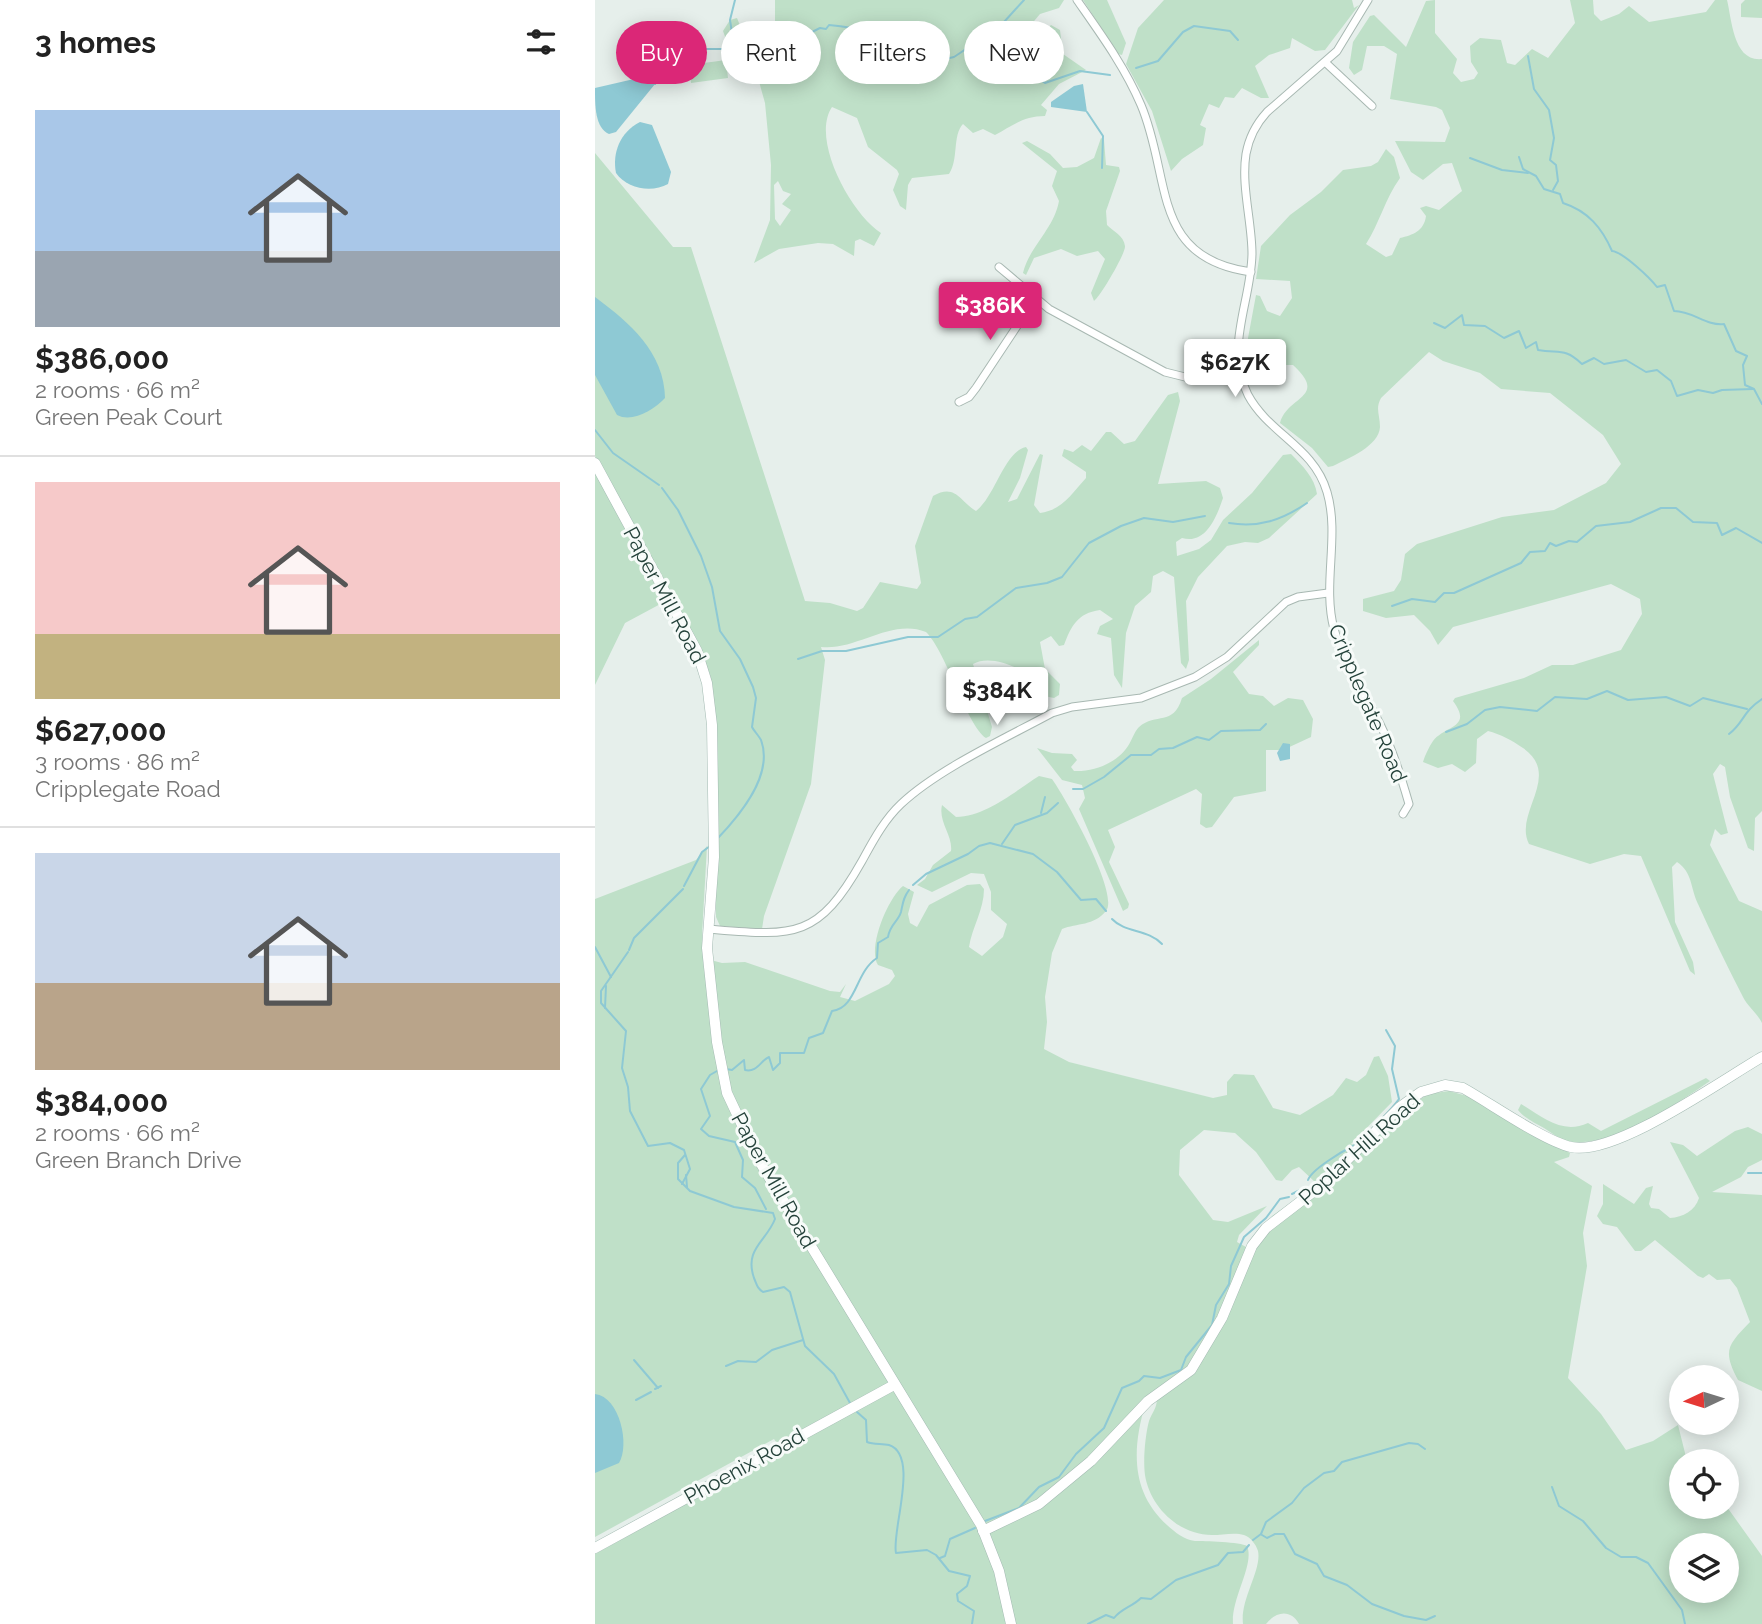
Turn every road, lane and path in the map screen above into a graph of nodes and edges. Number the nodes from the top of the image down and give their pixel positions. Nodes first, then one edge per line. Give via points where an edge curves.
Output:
1 (1077, 0) edge
2 (1368, 0) edge
3 (1326, 63) junction
4 (1373, 106) dead end
5 (999, 267) dead end
6 (1251, 272) junction
7 (1035, 299) junction
8 (1241, 373) junction
9 (959, 401) dead end
10 (595, 463) edge
11 (1328, 593) junction
12 (1403, 814) dead end
13 (708, 929) junction
14 (1762, 1057) edge
15 (894, 1385) junction
16 (983, 1531) junction
17 (595, 1548) edge
18 (1011, 1624) edge

1 - 6 street via 1140,104 1179,233 1207,260
2 - 3 street, Cripplegate Road via 1345,42
3 - 4 street
3 - 6 street, Cripplegate Road via 1258,122 1248,144 1245,174
5 - 7 street
6 - 8 street, Cripplegate Road via 1238,332
7 - 8 street via 1180,377
7 - 9 street via 976,388
8 - 11 street, Cripplegate Road via 1262,416 1305,452 1324,482 1330,505
10 - 13 street, Paper Mill Road via 704,668 712,725 714,835
11 - 12 street, Cripplegate Road via 1343,654 1397,764 1409,804
11 - 13 street via 1286,602 1227,657 1195,677 1141,698 1052,713 916,790 887,818 835,905 813,923 770,934
13 - 15 street, Paper Mill Road via 717,1042 734,1111
14 - 16 street, Poplar Hill Road via 1622,1137 1588,1148 1564,1145 1463,1088 1445,1085 1421,1092 1322,1185 1258,1236 1222,1318 1191,1370 1140,1408 1091,1461 1039,1504
15 - 16 street, Paper Mill Road
15 - 17 street, Phoenix Road
16 - 18 street, Paper Mill Road via 999,1571

